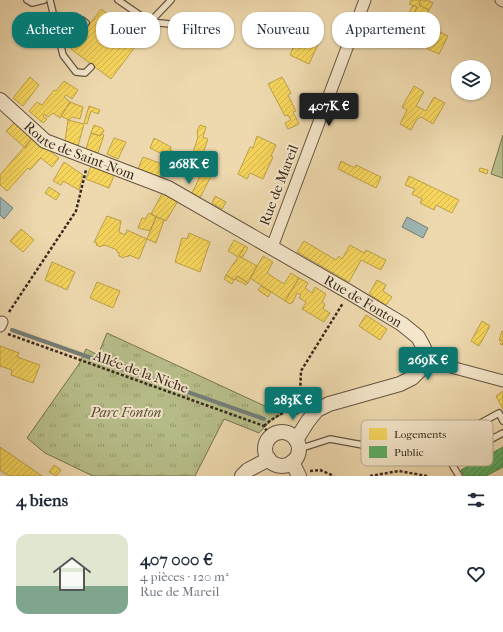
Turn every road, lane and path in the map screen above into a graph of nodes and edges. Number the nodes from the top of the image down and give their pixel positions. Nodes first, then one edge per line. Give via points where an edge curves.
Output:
1 (27, 0) edge
2 (44, 0) edge
3 (50, 0) edge
4 (171, 0) edge
5 (365, 0) edge
6 (122, 1) edge
7 (53, 12) edge
8 (137, 12) edge
9 (160, 12) edge
10 (60, 48) edge
11 (90, 67) dead end
12 (0, 100) edge
13 (90, 158) junction
14 (272, 247) junction
15 (349, 292) junction
16 (3, 327) edge
17 (425, 360) junction
18 (503, 381) edge
19 (291, 408) junction
20 (308, 420) junction
21 (486, 420) edge
22 (503, 421) edge
23 (267, 432) junction
24 (503, 433) edge
25 (493, 438) edge
26 (297, 444) junction
27 (361, 445) edge
28 (269, 459) junction
29 (292, 462) junction
30 (453, 466) edge
31 (242, 476) edge
32 (299, 476) edge
33 (334, 476) edge
34 (370, 476) edge
35 (427, 476) edge
36 (459, 476) edge

1 - 2 lane via 32,3
3 - 7 lane
4 - 9 lane
5 - 14 street, Rue de Mareil
6 - 8 lane
10 - 11 lane via 62,55 76,72 85,73
12 - 13 street, Route de Saint-Nom via 45,141
13 - 14 street, Route de Saint-Nom via 168,188
13 - 16 path via 76,211
14 - 15 street, Rue de Fonton
15 - 17 street, Rue de Fonton via 402,324 418,337 424,348
15 - 19 path via 301,371 300,394
16 - 23 path, Allée de la Niche
17 - 18 street
17 - 20 street via 412,378 400,384 329,404 317,410
19 - 20 path
19 - 23 path via 271,420
20 - 26 street
21 - 22 lane via 499,413
23 - 26 street via 289,433
23 - 28 street via 265,450
24 - 25 lane
26 - 27 lane via 330,439
26 - 29 street via 297,456
28 - 29 street via 280,465
28 - 31 street
29 - 32 street
30 - 36 lane
32 - 33 path via 320,470
34 - 35 path via 399,471

